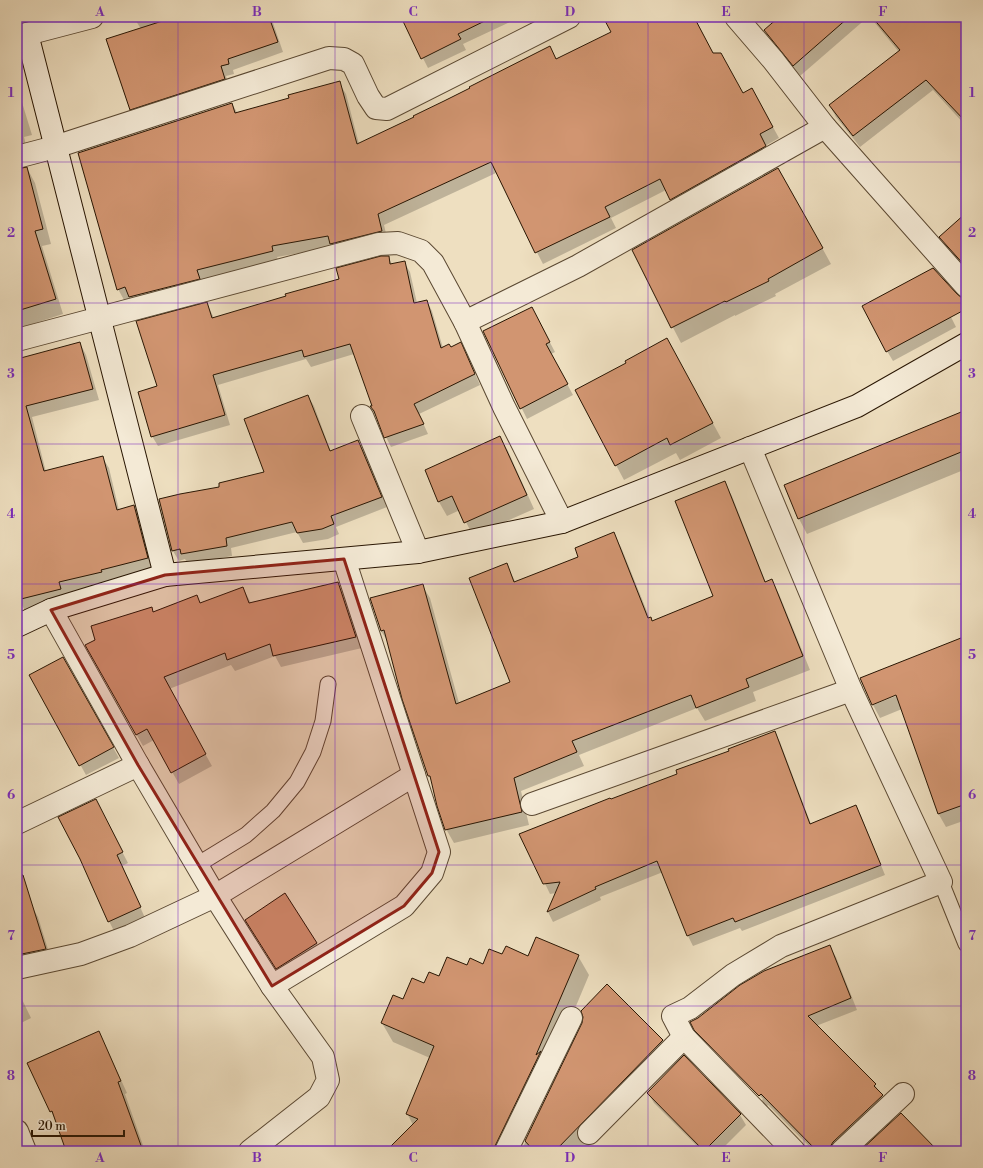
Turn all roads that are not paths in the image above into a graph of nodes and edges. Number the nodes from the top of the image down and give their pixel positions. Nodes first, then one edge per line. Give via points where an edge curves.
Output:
1 (92, 17) edge
2 (569, 17) edge
3 (736, 17) edge
4 (22, 35) edge
5 (825, 127) junction
6 (56, 147) junction
7 (17, 157) edge
8 (966, 286) edge
9 (99, 319) junction
10 (465, 322) junction
11 (17, 340) edge
12 (966, 344) edge
13 (362, 416) dead end
14 (750, 448) junction
15 (562, 522) junction
16 (418, 552) junction
17 (344, 559) junction
18 (165, 575) junction
19 (51, 610) junction
20 (17, 626) edge
21 (328, 684) dead end
22 (851, 690) junction
23 (138, 765) junction
24 (414, 775) junction
25 (532, 804) dead end
26 (17, 823) edge
27 (197, 865) junction
28 (941, 882) junction
29 (215, 896) junction
30 (966, 944) edge
31 (17, 968) edge
32 (272, 986) junction
33 (572, 1018) dead end
34 (684, 1037) junction
35 (903, 1094) dead end
36 (17, 1131) edge
37 (589, 1133) dead end
38 (25, 1151) edge
39 (250, 1151) edge
40 (506, 1151) edge
41 (794, 1151) edge
42 (842, 1151) edge

1 - 4 street
2 - 6 street via 387,109 376,108 353,64 344,59 329,58
3 - 5 street
4 - 6 street
5 - 8 street
5 - 10 street via 578,266
6 - 7 street
6 - 9 street
9 - 10 street via 379,244 398,244 421,252 433,263
9 - 11 street
9 - 18 street
10 - 15 street via 504,407
12 - 14 street via 857,406
13 - 16 street
14 - 15 street
14 - 22 street
15 - 16 street
16 - 17 street
17 - 18 street
17 - 24 street
18 - 19 street
19 - 20 street
19 - 23 street
21 - 27 lane via 323,721 312,752 297,782 272,811 246,835
22 - 25 street
22 - 28 street
23 - 26 street
23 - 27 street
24 - 29 street
24 - 32 street via 439,852 432,873 404,906
27 - 29 street
28 - 30 lane
28 - 34 street via 781,946 733,975 690,1008 673,1016
29 - 31 street via 123,939 81,954
29 - 32 street
32 - 39 street via 323,1057 328,1080 319,1097
33 - 40 street
34 - 37 street
34 - 41 street
35 - 42 street
36 - 38 street

